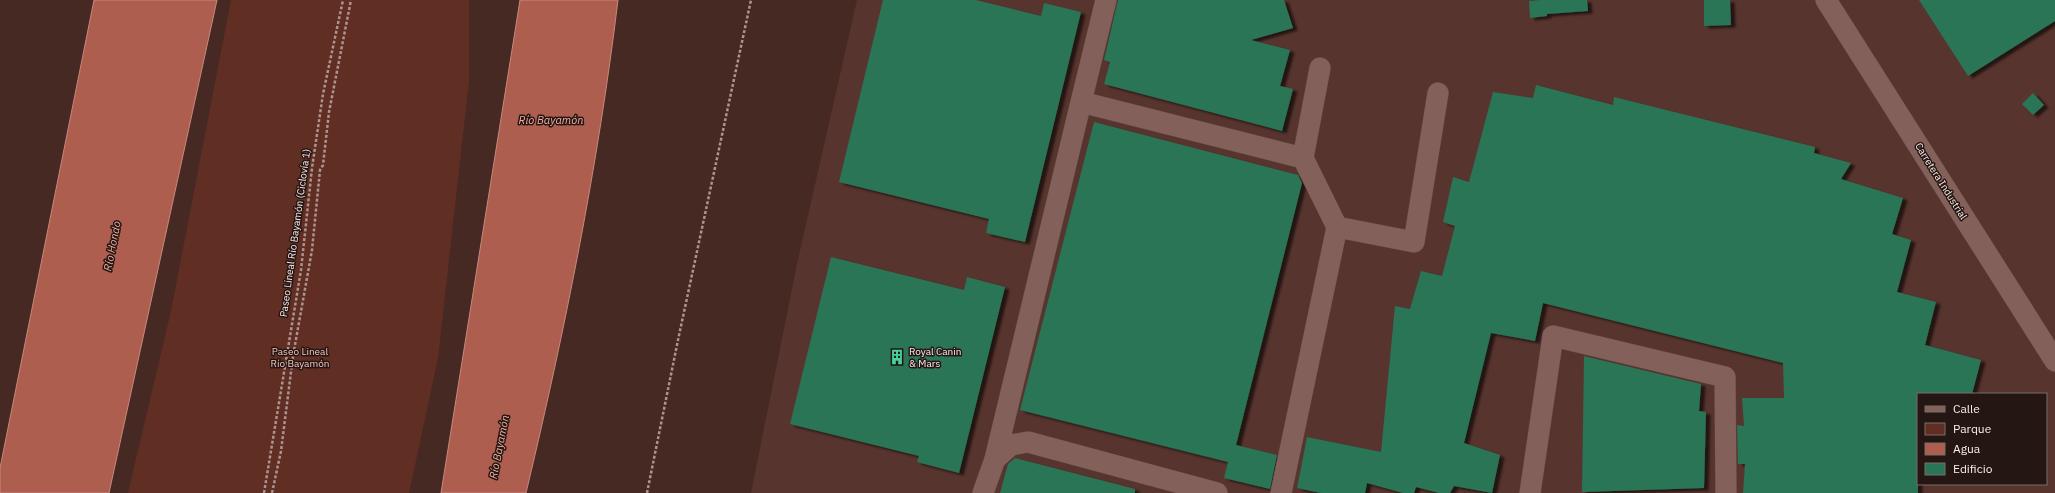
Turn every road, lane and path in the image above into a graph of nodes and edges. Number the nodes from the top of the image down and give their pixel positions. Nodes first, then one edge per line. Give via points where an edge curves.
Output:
1 (343, 0) edge
2 (351, 0) edge
3 (751, 0) edge
4 (1106, 0) edge
5 (1826, 0) edge
6 (1320, 68) dead end
7 (1438, 93) dead end
8 (1081, 102) junction
9 (1303, 158) junction
10 (1337, 227) junction
11 (2055, 361) edge
12 (994, 458) junction
13 (264, 493) edge
14 (272, 493) edge
15 (647, 493) edge
16 (983, 493) edge
17 (1217, 493) edge
18 (1281, 493) edge
19 (1530, 493) edge
20 (1726, 493) edge

1 - 13 path, Paseo Lineal Río Bayamón (Ciclovía 1) via 323,94 300,270
2 - 14 path via 329,112 312,250 293,356 281,451
3 - 15 path
4 - 8 street
5 - 11 street, Carretera Industrial
6 - 9 street
7 - 10 street via 1414,242
8 - 9 street
8 - 12 street
9 - 10 street
10 - 18 street
12 - 16 street
12 - 17 street via 1011,445 1028,442
19 - 20 street via 1553,336 1725,378

